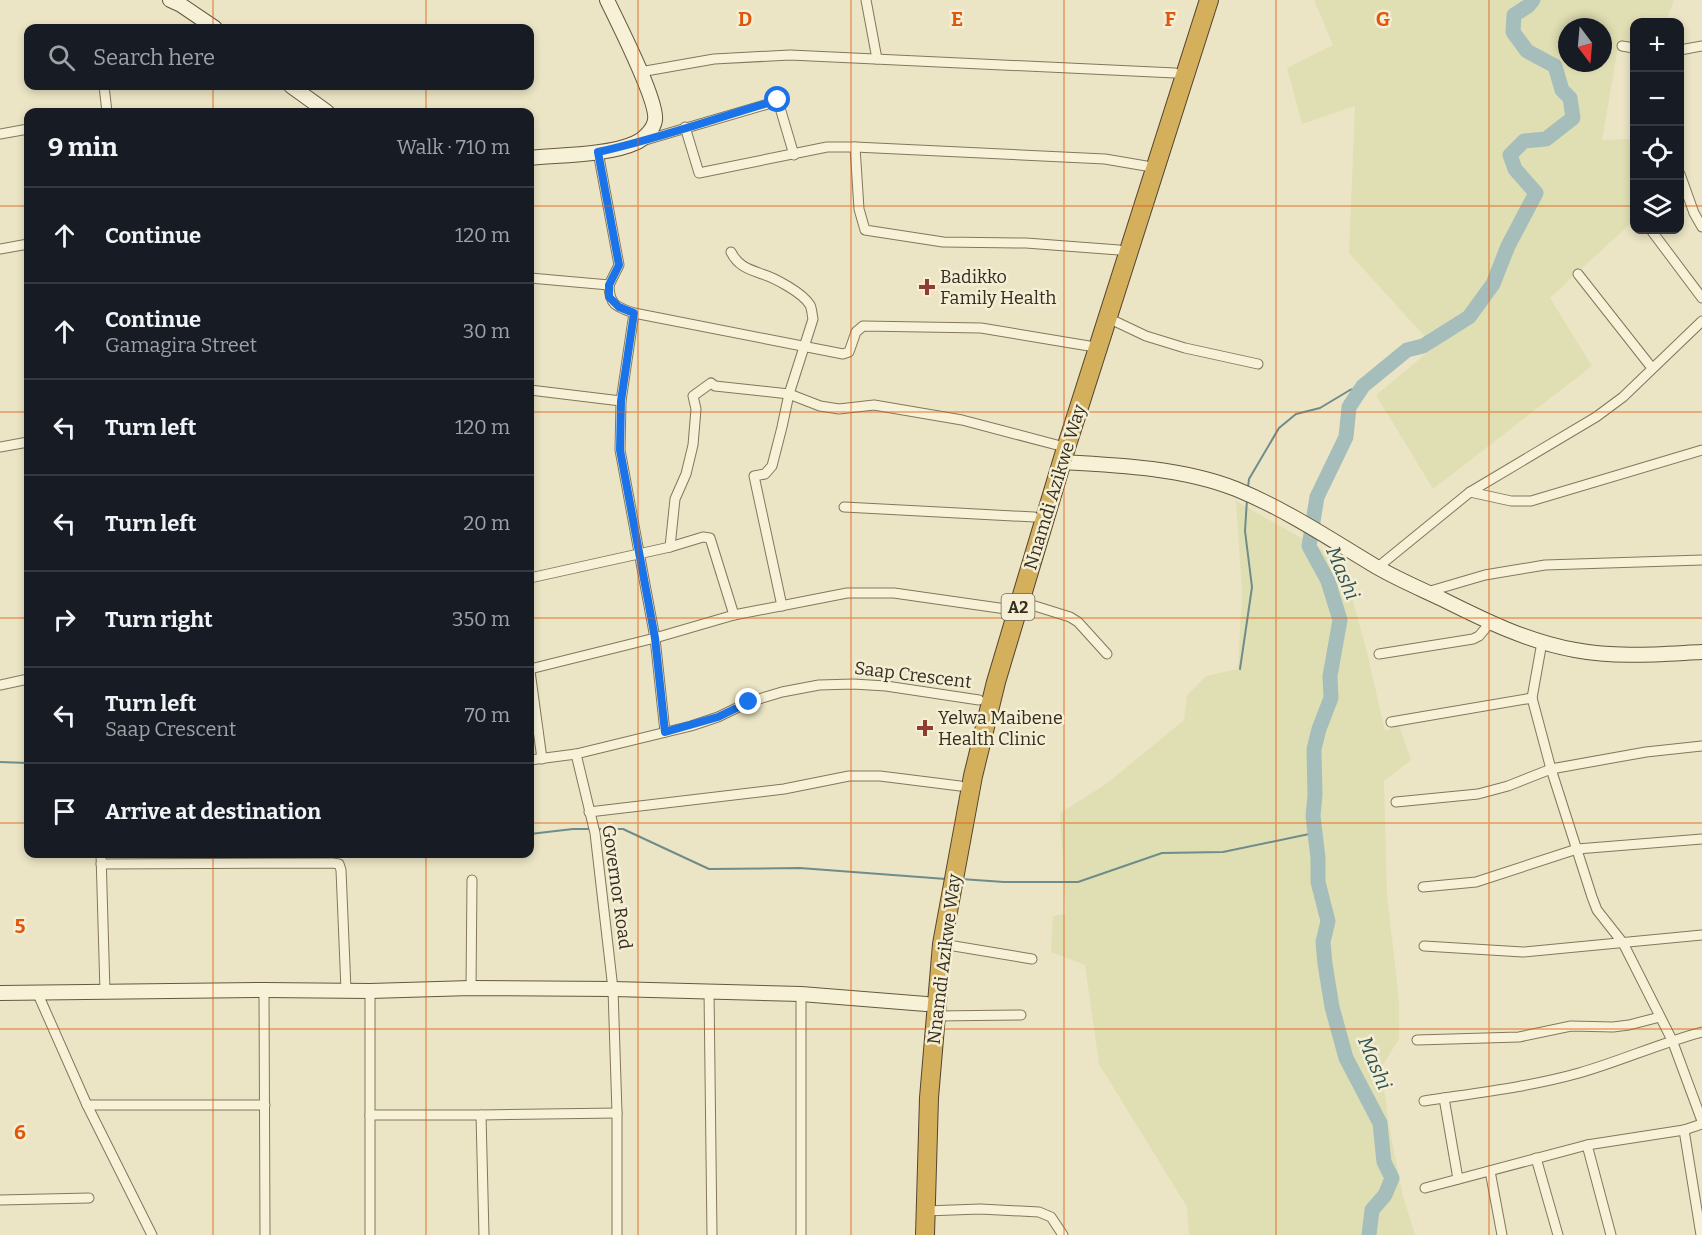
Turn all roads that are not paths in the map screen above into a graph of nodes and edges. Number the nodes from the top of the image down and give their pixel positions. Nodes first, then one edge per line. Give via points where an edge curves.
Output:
1 (170, 0) edge
2 (607, 0) edge
3 (866, 0) edge
4 (1198, 0) edge
5 (1209, 0) edge
6 (209, 24) edge
7 (1622, 46) dead end
8 (1702, 46) edge
9 (1630, 47) edge
10 (1684, 49) edge
11 (877, 59) junction
12 (640, 72) junction
13 (1175, 74) junction
14 (104, 90) edge
15 (297, 90) edge
16 (107, 108) edge
17 (321, 108) edge
18 (685, 127) junction
19 (24, 130) edge
20 (0, 134) edge
21 (634, 144) junction
22 (855, 147) junction
23 (598, 152) junction
24 (794, 155) junction
25 (534, 158) edge
26 (1146, 166) junction
27 (1682, 180) edge
28 (1702, 227) edge
29 (1653, 234) edge
30 (24, 245) edge
31 (0, 249) edge
32 (1119, 250) junction
33 (731, 252) dead end
34 (1578, 274) dead end
35 (534, 278) edge
36 (609, 285) junction
37 (1702, 298) edge
38 (634, 313) junction
39 (1108, 318) junction
40 (1702, 321) edge
41 (804, 345) junction
42 (1089, 346) junction
43 (1258, 364) dead end
44 (1652, 368) junction
45 (534, 390) edge
46 (789, 394) junction
47 (621, 401) junction
48 (24, 443) edge
49 (0, 447) edge
50 (1702, 450) edge
51 (1060, 453) junction
52 (1470, 492) junction
53 (844, 507) dead end
54 (1034, 517) junction
55 (669, 547) junction
56 (639, 552) junction
57 (1702, 560) edge
58 (1378, 567) junction
59 (534, 577) edge
60 (1427, 592) junction
61 (1013, 605) junction
62 (782, 606) junction
63 (734, 615) junction
64 (1490, 623) junction
65 (655, 638) junction
66 (1542, 642) junction
67 (1702, 652) edge
68 (1107, 654) dead end
69 (1379, 654) dead end
70 (534, 669) edge
71 (24, 680) edge
72 (0, 685) edge
73 (1532, 698) junction
74 (534, 700) edge
75 (979, 700) junction
76 (1390, 722) dead end
77 (665, 732) junction
78 (1702, 746) edge
79 (576, 754) junction
80 (542, 759) junction
81 (534, 760) edge
82 (1551, 770) junction
83 (960, 786) junction
84 (1396, 802) dead end
85 (589, 812) junction
86 (1702, 839) edge
87 (1577, 849) junction
88 (101, 859) edge
89 (472, 880) dead end
90 (1423, 887) dead end
91 (1702, 935) edge
92 (1623, 943) junction
93 (942, 944) junction
94 (1424, 946) dead end
95 (1032, 959) dead end
96 (471, 988) junction
97 (613, 989) junction
98 (264, 990) junction
99 (346, 990) junction
100 (709, 990) junction
101 (370, 991) junction
102 (37, 992) junction
103 (105, 992) junction
104 (0, 993) edge
105 (801, 994) junction
106 (932, 1009) junction
107 (1021, 1016) dead end
108 (1660, 1017) junction
109 (1702, 1032) edge
110 (1417, 1040) dead end
111 (1672, 1040) junction
112 (1444, 1098) junction
113 (1424, 1101) dead end
114 (87, 1105) junction
115 (265, 1105) junction
116 (617, 1113) junction
117 (370, 1115) junction
118 (481, 1115) junction
119 (1702, 1122) edge
120 (1684, 1130) junction
121 (1587, 1145) junction
122 (1536, 1158) junction
123 (1490, 1170) junction
124 (1458, 1179) junction
125 (1425, 1188) dead end
126 (89, 1198) dead end
127 (0, 1200) edge
128 (925, 1211) junction
129 (152, 1235) edge
130 (265, 1235) edge
131 (370, 1235) edge
132 (484, 1235) edge
133 (617, 1235) edge
134 (712, 1235) edge
135 (801, 1235) edge
136 (913, 1235) edge
137 (925, 1235) edge
138 (1063, 1235) edge
139 (1502, 1235) edge
140 (1558, 1235) edge
141 (1611, 1235) edge
142 (1701, 1235) edge

1 - 6 street
2 - 12 street
3 - 11 street
4 - 13 highway, Nnamdi Azikwe Way / A2
5 - 39 highway, Nnamdi Azikwe Way / A2
7 - 9 street
8 - 10 street
11 - 12 street via 790,55 714,59
11 - 13 street
12 - 21 street via 656,118 648,134
13 - 26 highway, Nnamdi Azikwe Way / A2
14 - 16 street
15 - 17 street
18 - 21 street
18 - 24 street via 699,173
18 - 24 street via 778,100
19 - 20 street
21 - 23 street
22 - 24 street via 827,147
22 - 26 street via 1105,159
22 - 32 street via 859,209 865,230 943,242
23 - 25 street
23 - 36 street via 619,265
26 - 32 highway, Nnamdi Azikwe Way / A2
27 - 28 street
29 - 37 street
30 - 31 street
32 - 42 highway, Nnamdi Azikwe Way / A2
33 - 41 street via 746,269 803,295 813,319
34 - 44 street
35 - 36 street
36 - 38 street via 609,297 615,304
38 - 41 street
38 - 47 street
39 - 43 street via 1185,348
39 - 51 highway, Nnamdi Azikwe Way / A2
40 - 44 street
41 - 42 street via 847,354 856,332 863,326 981,328
41 - 46 street
42 - 51 highway, Nnamdi Azikwe Way / A2
44 - 52 street via 1596,417
45 - 47 street
46 - 51 street via 838,409 874,405 962,420
46 - 55 street via 711,383 693,396 693,445 675,499
46 - 62 street via 772,466 765,474 754,476
47 - 56 street via 620,450
48 - 49 street
50 - 52 street via 1532,501 1511,501
51 - 54 highway, Nnamdi Azikwe Way / A2
51 - 58 street via 1185,475 1234,488
51 - 61 highway, Nnamdi Azikwe Way / A2
52 - 58 street
53 - 54 street
54 - 61 highway, Nnamdi Azikwe Way / A2
55 - 56 street
55 - 63 street via 710,538
56 - 59 street
56 - 65 street
57 - 60 street via 1545,564 1485,575
58 - 60 street
60 - 64 street
61 - 62 street via 894,593 847,593
61 - 68 street via 1070,617
61 - 75 highway, Nnamdi Azikwe Way / A2
61 - 93 highway, Nnamdi Azikwe Way / A2 via 973,776
62 - 63 street
63 - 65 street
64 - 66 street
64 - 69 street via 1473,639
65 - 70 street
65 - 77 street
66 - 67 street via 1611,654
66 - 73 street
71 - 72 street
73 - 76 street
73 - 82 street
74 - 80 street
75 - 77 street, Saap Crescent via 886,686 819,685 749,702 709,720
75 - 83 highway, Nnamdi Azikwe Way / A2
77 - 79 street, Saap Crescent
78 - 82 street
79 - 80 street, Saap Crescent
79 - 85 street, Governor Road
80 - 81 street, Saap Crescent
82 - 84 street via 1478,794
82 - 87 street
83 - 85 street via 849,776 784,789
83 - 106 highway, Nnamdi Azikwe Way / A2 via 933,934
85 - 97 street, Governor Road via 596,833
86 - 87 street
87 - 90 street via 1476,882
87 - 92 street via 1597,910
88 - 99 street via 339,864
88 - 103 street
89 - 96 street
91 - 92 street
92 - 94 street via 1523,952
92 - 108 street
93 - 95 street
93 - 106 highway, Nnamdi Azikwe Way / A2
96 - 97 street
96 - 101 street
97 - 100 street
97 - 116 street, Governor Road
98 - 99 street
98 - 103 street
98 - 115 street
99 - 101 street
100 - 105 street
100 - 134 street
101 - 117 street
102 - 103 street
102 - 104 street
102 - 114 street
105 - 106 street
105 - 135 street
106 - 107 street
106 - 128 highway, Nnamdi Azikwe Way / A2
106 - 136 highway, Nnamdi Azikwe Way / A2 via 919,1089
108 - 110 street via 1629,1025 1571,1026 1519,1037
108 - 111 street
109 - 111 street
111 - 112 street via 1580,1073
111 - 119 street
112 - 113 street
112 - 124 street
114 - 115 street
114 - 129 street
115 - 130 street
116 - 118 street
116 - 133 street, Governor Road
117 - 118 street
117 - 131 street
118 - 132 street
119 - 120 street
120 - 121 street
120 - 142 street
121 - 122 street
121 - 141 street
122 - 123 street
122 - 140 street
123 - 124 street
123 - 139 street
124 - 125 street
126 - 127 street
128 - 137 highway, Nnamdi Azikwe Way / A2
128 - 138 street via 1039,1212 1051,1218

